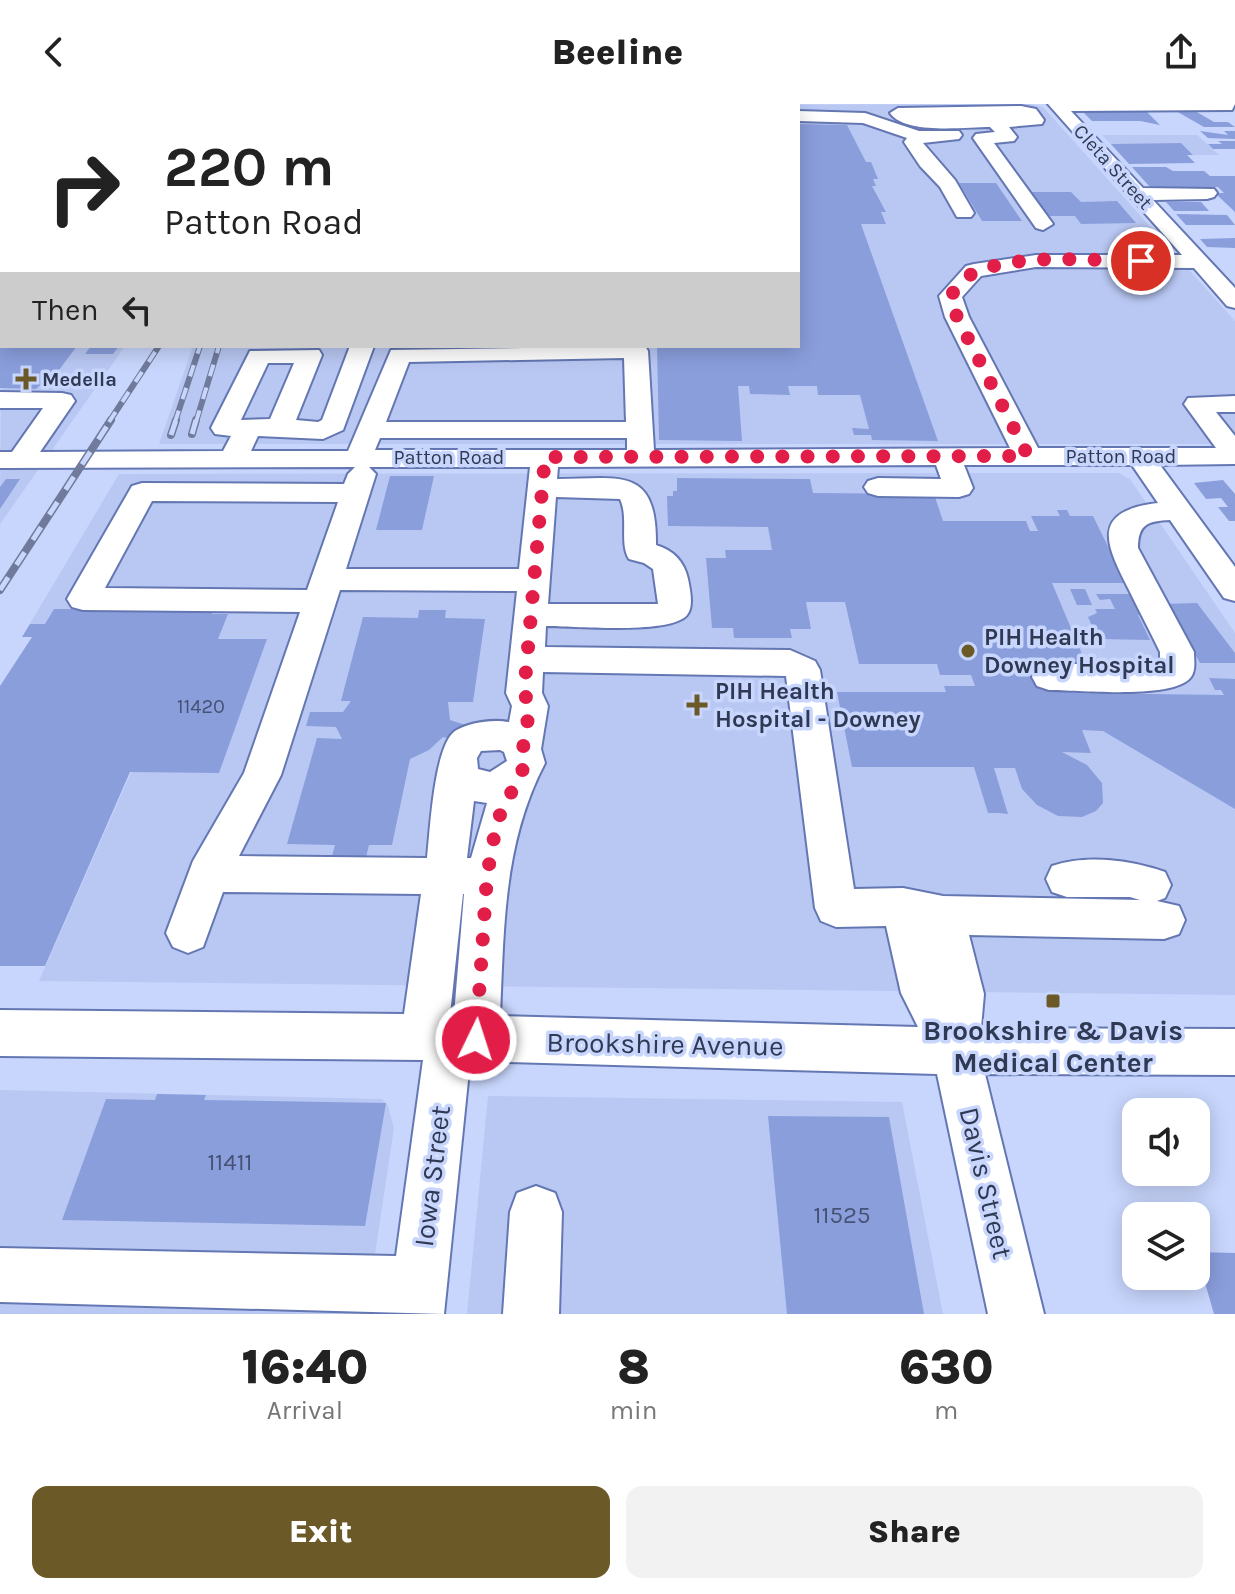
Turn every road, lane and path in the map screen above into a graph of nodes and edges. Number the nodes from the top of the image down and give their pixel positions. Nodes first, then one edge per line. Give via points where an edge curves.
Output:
1 (1057, 105) edge
2 (1232, 106) edge
3 (1151, 108) edge
4 (800, 116) edge
5 (1004, 130) junction
6 (1080, 135) junction
7 (919, 137) junction
8 (982, 137) junction
9 (1207, 193) dead end
10 (1138, 194) junction
11 (964, 213) dead end
12 (1043, 224) dead end
13 (1199, 262) junction
14 (1234, 299) edge
15 (361, 348) edge
16 (636, 348) edge
17 (312, 350) edge
18 (401, 350) edge
19 (0, 400) edge
20 (1235, 404) edge
21 (280, 427) junction
22 (249, 428) junction
23 (1226, 430) edge
24 (641, 443) junction
25 (365, 448) junction
26 (1235, 455) edge
27 (947, 456) junction
28 (1028, 456) junction
29 (1140, 456) junction
30 (233, 458) junction
31 (10, 460) edge
32 (544, 473) junction
33 (878, 487) dead end
34 (355, 493) junction
35 (1179, 511) junction
36 (534, 580) junction
37 (323, 590) junction
38 (1235, 590) edge
39 (531, 615) junction
40 (525, 676) junction
41 (1049, 677) dead end
42 (490, 752) junction
43 (208, 874) junction
44 (465, 876) junction
45 (1067, 879) dead end
46 (923, 911) junction
47 (188, 933) dead end
48 (0, 1033) edge
49 (450, 1039) junction
50 (956, 1051) junction
51 (1235, 1052) edge
52 (536, 1212) dead end
53 (0, 1275) edge
54 (418, 1299) edge
55 (531, 1314) edge
56 (1016, 1314) edge

1 - 3 street
1 - 6 street, Cleta Street
2 - 3 street
4 - 7 street via 865,118
5 - 5 street via 917,122 898,113 1021,111 1036,120
5 - 6 street
5 - 8 street
6 - 10 street, Cleta Street
7 - 8 street
7 - 11 street via 913,142
8 - 12 street
9 - 10 street
10 - 13 street, Cleta Street
13 - 14 street, Cleta Street
13 - 28 street via 1036,261 974,271 950,296
15 - 21 street via 334,424 323,431
16 - 18 street
16 - 24 street
17 - 21 street
17 - 22 street via 259,356 224,428
18 - 25 street
19 - 31 street via 62,401
20 - 23 street via 1197,404
21 - 22 street
22 - 30 street
23 - 26 street
24 - 25 street
24 - 27 street, Patton Road
24 - 32 street, Patton Road
25 - 30 street, Patton Road
25 - 32 street, Patton Road
25 - 34 street
26 - 29 street, Patton Road
27 - 28 street, Patton Road
27 - 33 street via 959,488
28 - 29 street, Patton Road
29 - 35 street
30 - 31 street, Patton Road
32 - 36 street
32 - 39 street via 631,492 637,500 640,552 660,556 667,564 674,610 664,615
34 - 37 street
34 - 37 street via 142,492 83,599
35 - 38 street
35 - 41 street via 1144,512 1126,525 1122,535 1123,548 1177,652 1177,671 1161,678
36 - 37 street
36 - 39 street
37 - 43 street via 262,775
39 - 40 street
40 - 42 street via 530,706
40 - 46 street via 790,662 803,670 836,908
42 - 44 street
42 - 44 street via 497,821
43 - 44 street
43 - 47 street
44 - 49 street, Iowa Street
45 - 46 street via 1130,879 1157,902
46 - 50 street, Davis Street via 924,993
48 - 49 street, Brookshire Avenue
49 - 50 street, Brookshire Avenue
49 - 54 street, Iowa Street
50 - 51 street, Brookshire Avenue
50 - 56 street, Davis Street
52 - 55 street
53 - 54 street

